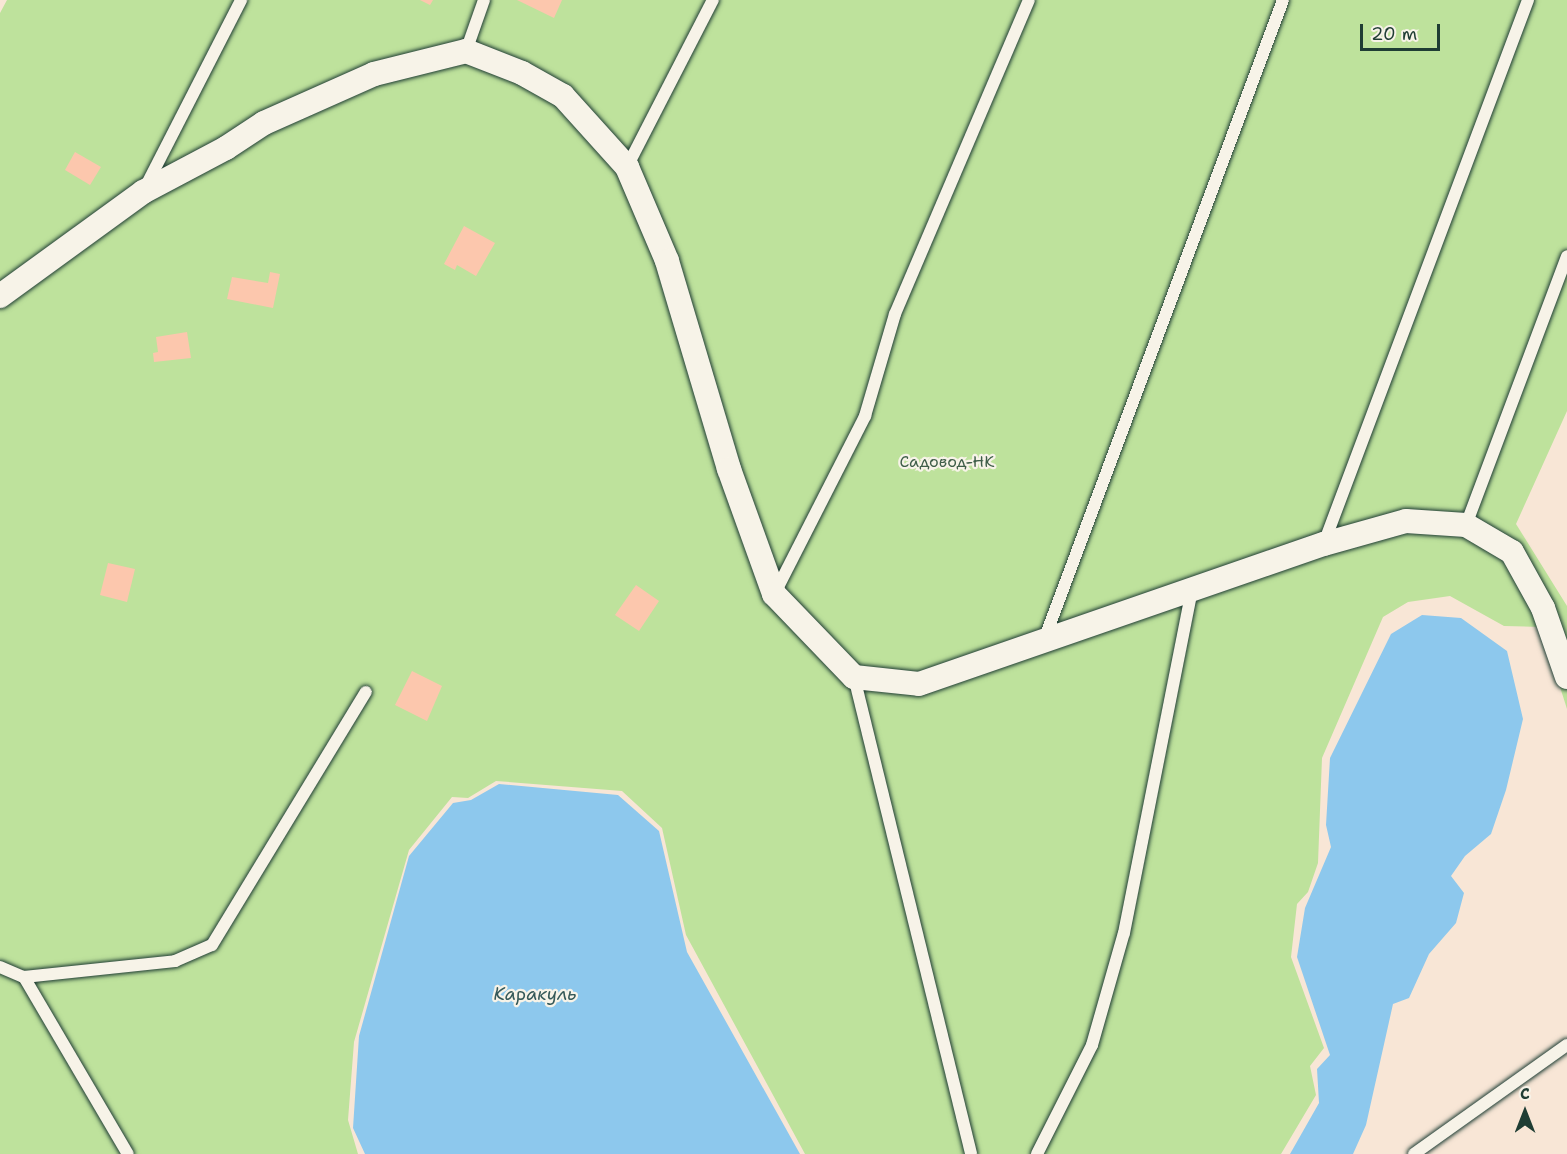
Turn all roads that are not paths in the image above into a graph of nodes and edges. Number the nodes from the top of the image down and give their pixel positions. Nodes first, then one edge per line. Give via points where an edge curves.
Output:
1 (241, 0) edge
2 (484, 0) edge
3 (713, 0) edge
4 (1029, 0) edge
5 (1283, 0) edge
6 (1528, 0) edge
7 (466, 51) junction
8 (627, 167) junction
9 (143, 192) junction
10 (1567, 256) edge
11 (0, 296) edge
12 (1466, 525) junction
13 (1324, 544) junction
14 (1192, 591) junction
15 (774, 594) junction
16 (1043, 644) junction
17 (854, 677) junction
18 (1567, 677) edge
19 (366, 692) dead end
20 (0, 967) edge
21 (24, 977) junction
22 (1567, 1045) edge
23 (128, 1154) edge
24 (971, 1154) edge
25 (1037, 1154) edge
26 (1414, 1154) edge

1 - 9 lane
2 - 7 lane
3 - 8 lane
4 - 15 lane via 895,314 865,416
5 - 16 lane
6 - 13 lane
7 - 8 street via 522,73 562,96
7 - 9 street via 374,74 264,123
8 - 15 street via 667,261 729,469
9 - 11 street
10 - 12 lane
12 - 13 street via 1406,521
12 - 18 street via 1512,552 1543,608
13 - 14 street
14 - 16 street
14 - 25 lane via 1124,933 1092,1045
15 - 17 street
16 - 17 street via 919,684
17 - 24 lane
19 - 21 lane via 212,945 175,961
20 - 21 lane
21 - 23 lane
22 - 26 lane

